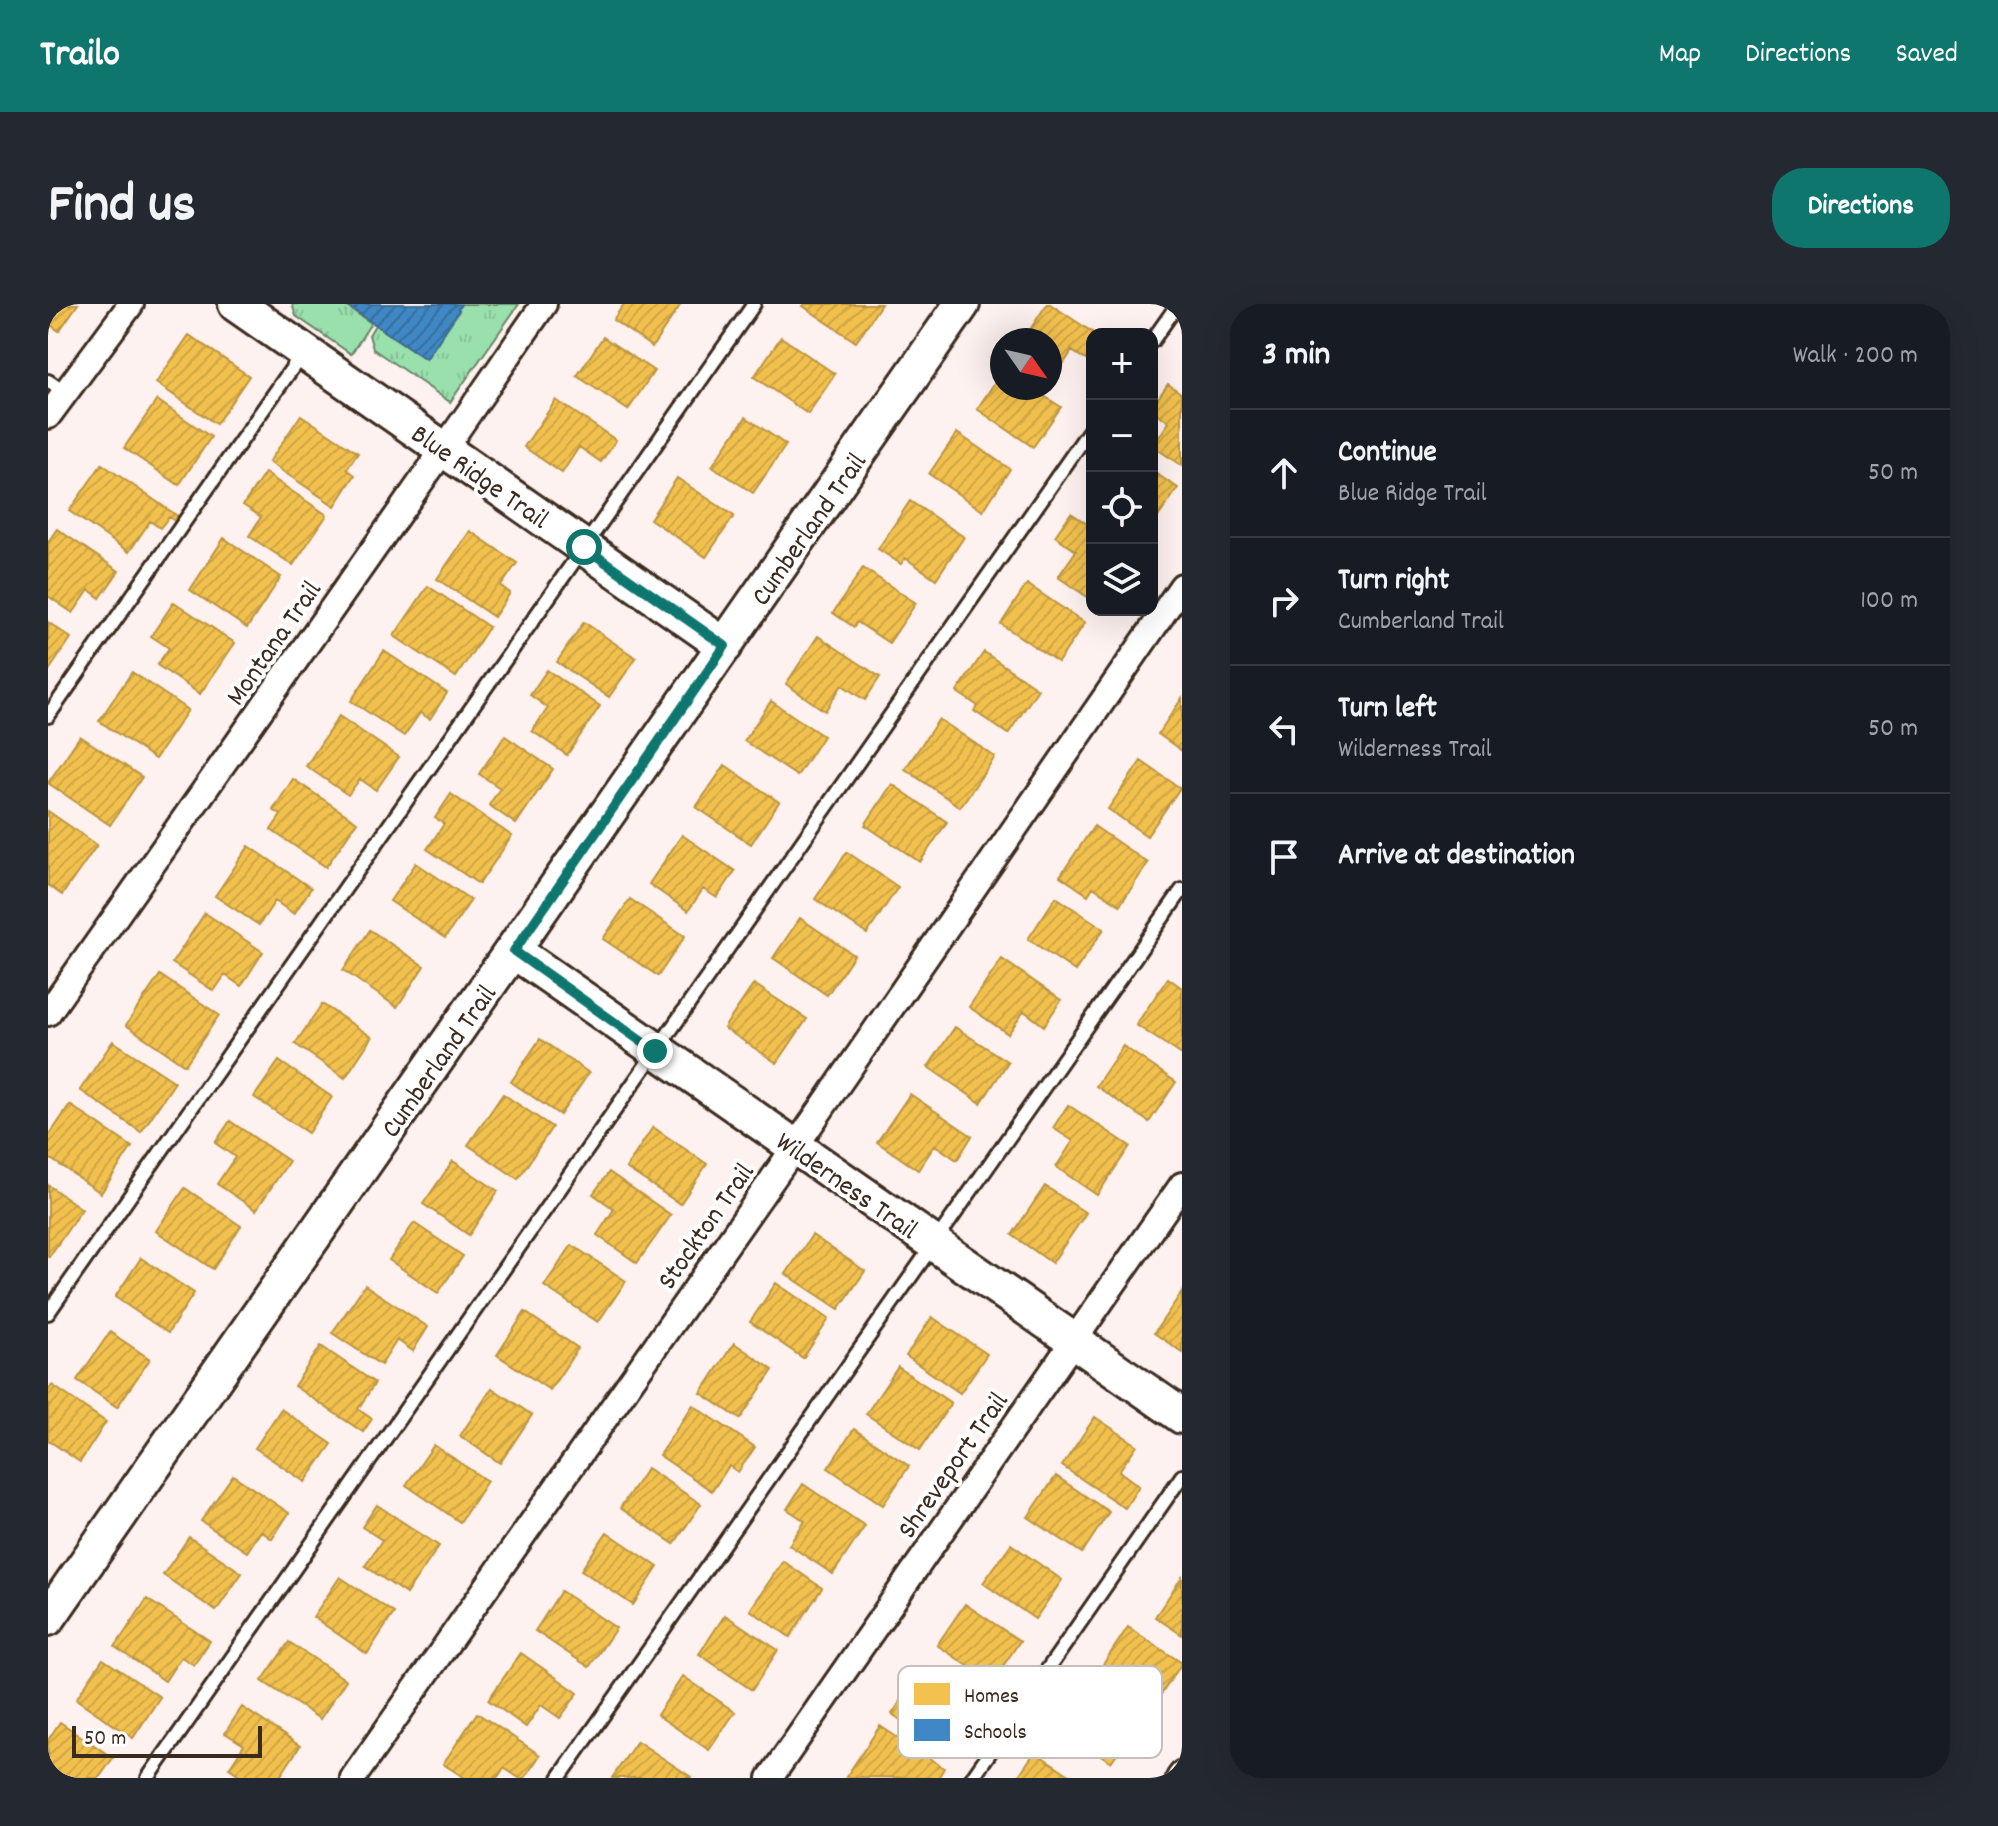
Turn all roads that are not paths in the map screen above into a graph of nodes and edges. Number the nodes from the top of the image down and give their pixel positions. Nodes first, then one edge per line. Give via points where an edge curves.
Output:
1 (131, 304) edge
2 (544, 304) edge
3 (754, 304) edge
4 (962, 304) edge
5 (1178, 304) edge
6 (250, 308) edge
7 (1158, 332) edge
8 (304, 351) junction
9 (57, 387) edge
10 (48, 416) edge
11 (1086, 436) edge
12 (444, 449) junction
13 (584, 547) junction
14 (1182, 586) edge
15 (725, 646) junction
16 (48, 716) edge
17 (1182, 890) edge
18 (514, 951) junction
19 (48, 1013) edge
20 (655, 1051) junction
21 (795, 1147) junction
22 (1182, 1185) edge
23 (935, 1244) junction
24 (48, 1313) edge
25 (1074, 1340) junction
26 (1182, 1416) edge
27 (1182, 1476) edge
28 (48, 1618) edge
29 (1050, 1666) edge
30 (986, 1758) edge
31 (148, 1778) edge
32 (353, 1778) edge
33 (559, 1778) edge
34 (770, 1778) edge
35 (972, 1778) edge

1 - 9 street
2 - 12 street, Montana Trail
3 - 13 lane
4 - 15 street, Cumberland Trail
5 - 7 lane
6 - 8 street, Blue Ridge Trail
8 - 12 street, Blue Ridge Trail
8 - 16 lane
9 - 10 street
11 - 20 lane
12 - 13 street, Blue Ridge Trail
12 - 19 street, Montana Trail
13 - 15 street, Blue Ridge Trail
13 - 24 lane
14 - 21 street, Stockton Trail
15 - 18 street, Cumberland Trail
17 - 23 lane
18 - 20 street, Wilderness Trail
18 - 28 street, Cumberland Trail
20 - 21 street, Wilderness Trail
20 - 31 lane
21 - 23 street, Wilderness Trail
21 - 32 street, Stockton Trail
22 - 25 street, Shreveport Trail
23 - 25 street, Wilderness Trail
23 - 33 lane
25 - 26 street, Wilderness Trail
25 - 34 street, Shreveport Trail
27 - 29 lane
30 - 35 lane

